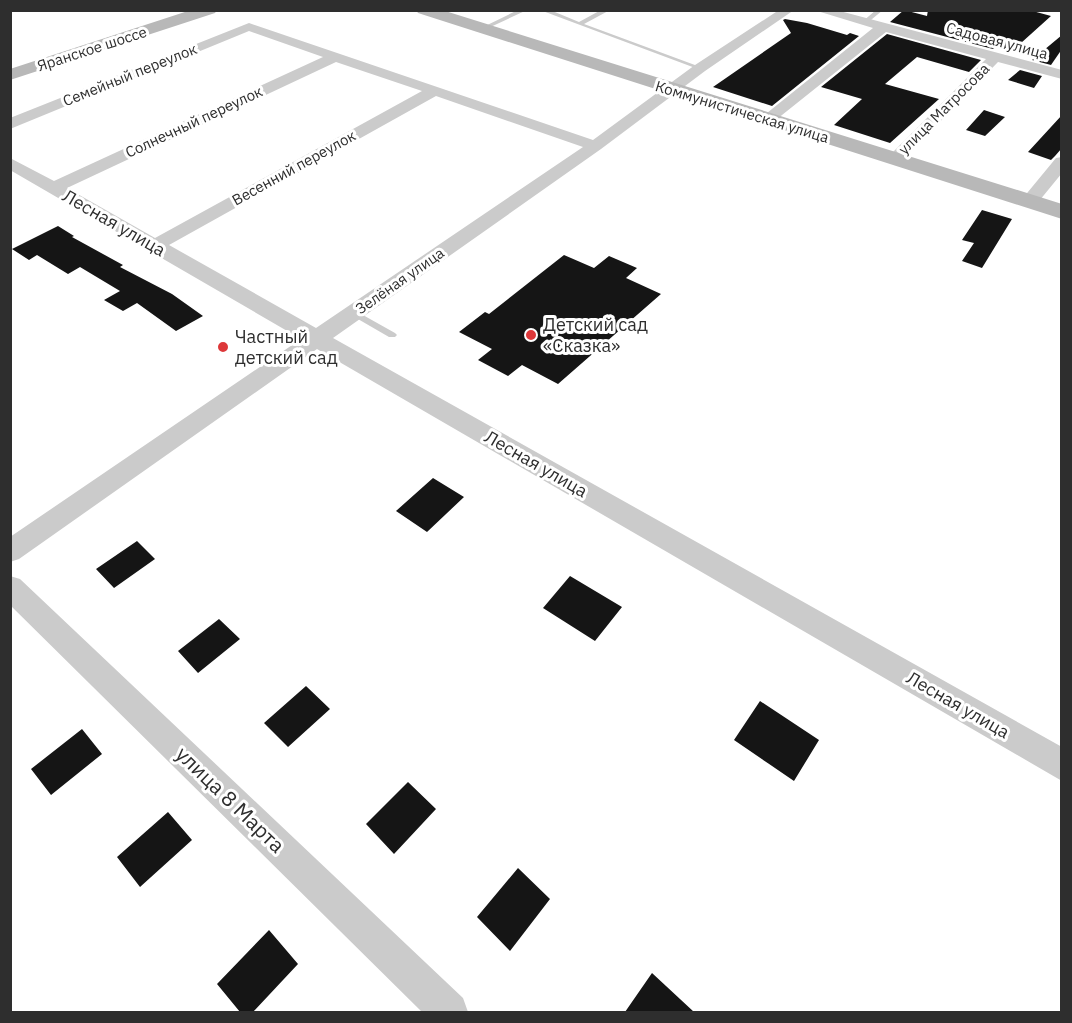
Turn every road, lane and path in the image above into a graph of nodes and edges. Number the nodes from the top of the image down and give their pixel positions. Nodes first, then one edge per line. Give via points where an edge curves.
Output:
1 (209, 10) edge
2 (424, 10) edge
3 (524, 10) edge
4 (543, 10) edge
5 (606, 10) edge
6 (788, 10) edge
7 (820, 10) edge
8 (880, 10) edge
9 (864, 23) junction
10 (579, 24) junction
11 (882, 28) junction
12 (482, 29) junction
13 (335, 57) junction
14 (994, 58) junction
15 (700, 68) junction
16 (10, 75) edge
17 (1062, 75) edge
18 (670, 90) junction
19 (434, 91) junction
20 (767, 120) junction
21 (10, 124) edge
22 (595, 146) junction
23 (894, 159) junction
24 (1062, 162) edge
25 (10, 163) edge
26 (53, 188) junction
27 (1029, 202) junction
28 (1062, 212) edge
29 (154, 246) junction
30 (354, 313) junction
31 (392, 335) dead end
32 (316, 339) junction
33 (10, 551) edge
34 (10, 587) edge
35 (1062, 765) edge
36 (449, 1012) edge

1 - 16 street, Яранское шоссе
2 - 12 street, Коммунистическая улица
3 - 12 lane
4 - 10 lane
5 - 10 lane
6 - 15 street, Зелёная улица
7 - 9 street, Садовая улица
8 - 9 lane
9 - 11 street, Садовая улица
10 - 15 lane
11 - 14 street, Садовая улица
11 - 20 street
12 - 18 street, Коммунистическая улица
13 - 19 street
13 - 21 street, Семейный переулок via 249,27
13 - 26 street, Солнечный переулок
14 - 17 street, Садовая улица
14 - 23 street, улица Матросова
15 - 18 street, Зелёная улица
18 - 20 street, Коммунистическая улица
18 - 22 street, Зелёная улица
19 - 22 street
19 - 29 street, Весенний переулок
20 - 23 street, Коммунистическая улица
22 - 30 street, Зелёная улица
23 - 27 street, Коммунистическая улица
24 - 27 street
25 - 26 street, Лесная улица
26 - 29 street, Лесная улица
27 - 28 street, Коммунистическая улица
29 - 32 street, Лесная улица
30 - 31 lane
30 - 32 street, Зелёная улица
32 - 33 street, Зелёная улица
32 - 35 street, Лесная улица
34 - 36 street, улица 8 Марта

